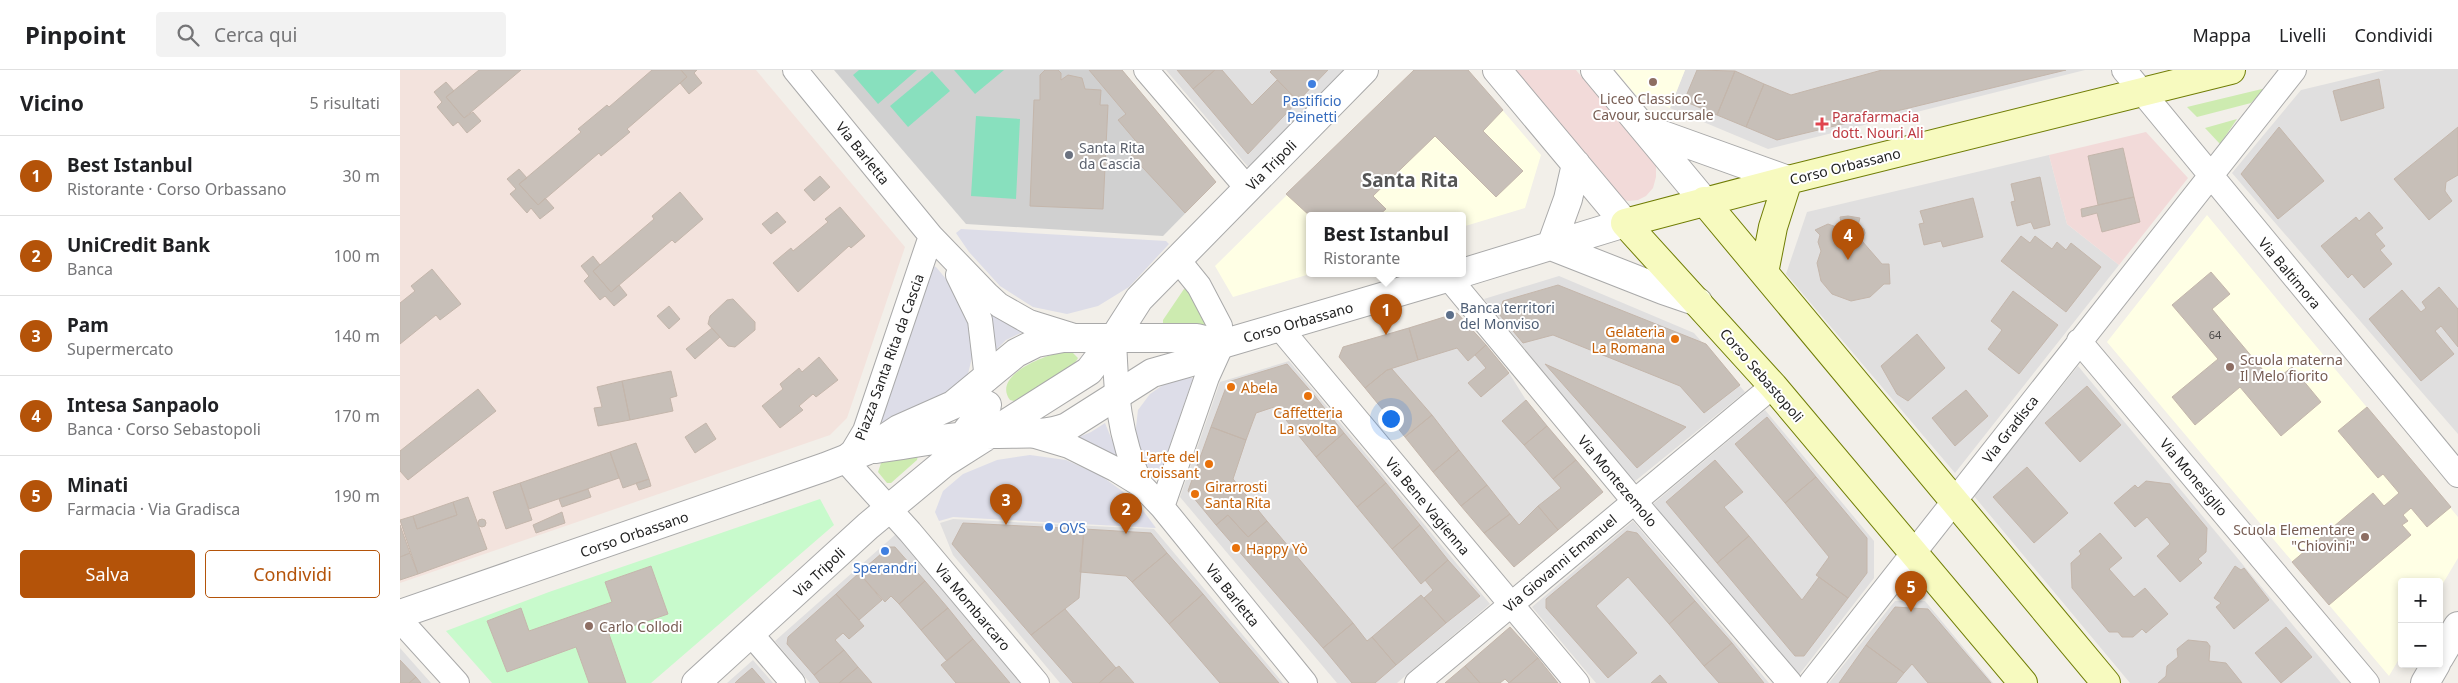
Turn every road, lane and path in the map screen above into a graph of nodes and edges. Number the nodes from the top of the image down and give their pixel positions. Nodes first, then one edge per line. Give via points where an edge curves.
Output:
1 (795, 70) edge
2 (1146, 70) edge
3 (1364, 70) edge
4 (1497, 70) edge
5 (1595, 70) edge
6 (2124, 70) edge
7 (2232, 70) edge
8 (2294, 70) edge
9 (2142, 92) junction
10 (1643, 127) junction
11 (1576, 164) junction
12 (2210, 177) junction
13 (1788, 180) junction
14 (1248, 189) junction
15 (1704, 201) junction
16 (1625, 223) junction
17 (931, 236) junction
18 (1551, 246) junction
19 (947, 254) junction
20 (1178, 260) junction
21 (1466, 272) edge
22 (1764, 272) junction
23 (1450, 277) edge
24 (1459, 277) edge
25 (1698, 302) junction
26 (1280, 328) junction
27 (1083, 338) junction
28 (1114, 338) junction
29 (2079, 341) junction
30 (1222, 344) junction
31 (1773, 386) junction
32 (987, 392) junction
33 (1117, 394) junction
34 (993, 434) junction
35 (1026, 434) junction
36 (962, 437) junction
37 (855, 455) junction
38 (944, 463) junction
39 (2458, 475) edge
40 (1141, 485) junction
41 (1952, 501) junction
42 (1635, 502) junction
43 (1162, 507) junction
44 (889, 508) junction
45 (1912, 553) junction
46 (1510, 605) junction
47 (400, 614) edge
48 (400, 620) edge
49 (2458, 626) edge
50 (751, 634) junction
51 (2443, 651) edge
52 (2434, 668) edge
53 (457, 683) edge
54 (696, 683) edge
55 (793, 683) edge
56 (1037, 683) edge
57 (1305, 683) edge
58 (1417, 683) edge
59 (1577, 683) edge
60 (1790, 683) edge
61 (1811, 683) edge
62 (2023, 683) edge
63 (2106, 683) edge
64 (2367, 683) edge
65 (2425, 683) edge

1 - 17 street, Via Barletta
2 - 14 street
3 - 14 street, Via Tripoli
4 - 11 street, Corso Sebastopoli
5 - 10 street
6 - 9 street, Via Baltimora
7 - 9 main road, Corso Orbassano
8 - 12 street
9 - 12 street, Via Baltimora
9 - 13 main road, Corso Orbassano
10 - 13 street
10 - 15 street
11 - 16 street, Corso Sebastopoli
11 - 18 street via 1568,199
12 - 29 street, Via Gradisca
12 - 39 street, Via Baltimora
13 - 15 main road, Corso Orbassano
13 - 22 main road via 1771,234
14 - 20 street, Via Tripoli
15 - 16 main road, Corso Orbassano
15 - 22 main road
16 - 18 street, Corso Orbassano
16 - 25 main road, Corso Sebastopoli
17 - 19 street, Piazza Santa Rita da Cascia
17 - 37 street, Piazza Santa Rita da Cascia
18 - 21 street, Corso Orbassano
18 - 25 street
19 - 27 street, Piazza Santa Rita da Cascia via 987,294 1013,314 1048,330
19 - 32 street, Piazza Santa Rita da Cascia via 980,320
20 - 28 street, Piazza Santa Rita da Cascia via 1139,299
20 - 30 street via 1203,294 1220,326
22 - 41 main road
23 - 26 street, Corso Orbassano
24 - 42 street, Via Montezemolo
25 - 31 main road, Corso Sebastopoli
26 - 30 street, Corso Orbassano
26 - 46 street, Via Bene Vagienna
27 - 28 street, Piazza Santa Rita da Cascia
27 - 32 street, Piazza Santa Rita da Cascia via 1046,340 1027,346
28 - 30 street, Piazza Santa Rita da Cascia via 1197,338
28 - 33 street, Piazza Santa Rita da Cascia
28 - 34 street, Piazza Santa Rita da Cascia via 1082,377
29 - 41 street, Via Gradisca
29 - 64 street, Via Monesiglio
30 - 33 street, Piazza Santa Rita da Cascia via 1190,362 1152,374
30 - 43 street via 1207,377
31 - 42 street, Via Giovanni Emanuel
31 - 45 main road, Corso Sebastopoli
32 - 34 street
32 - 36 street, Piazza Santa Rita da Cascia
32 - 37 street, Piazza Santa Rita da Cascia via 899,429
33 - 35 street, Piazza Santa Rita da Cascia via 1067,427
33 - 40 street, Piazza Santa Rita da Cascia via 1126,448
34 - 35 street, Piazza Santa Rita da Cascia
34 - 36 street, Piazza Santa Rita da Cascia
34 - 38 street, Piazza Santa Rita da Cascia
35 - 40 street, Piazza Santa Rita da Cascia via 1069,446
36 - 37 street, Piazza Santa Rita da Cascia
36 - 38 street, Piazza Santa Rita da Cascia
37 - 44 street
37 - 47 street, Corso Orbassano
38 - 44 street, Via Tripoli
40 - 43 street, Piazza Santa Rita da Cascia
41 - 45 street, Via Gradisca
41 - 63 main road
42 - 46 street, Via Giovanni Emanuel
42 - 60 street, Via Montezemolo
43 - 57 street, Via Barletta
44 - 50 street, Via Tripoli
44 - 56 street, Via Mombarcaro
45 - 61 street, Via Gradisca
45 - 62 main road, Corso Sebastopoli
46 - 58 street, Via Giovanni Emanuel
46 - 59 street, Via Bene Vagienna
48 - 53 street
49 - 51 street
50 - 54 street, Via Tripoli
50 - 55 street
52 - 65 street

